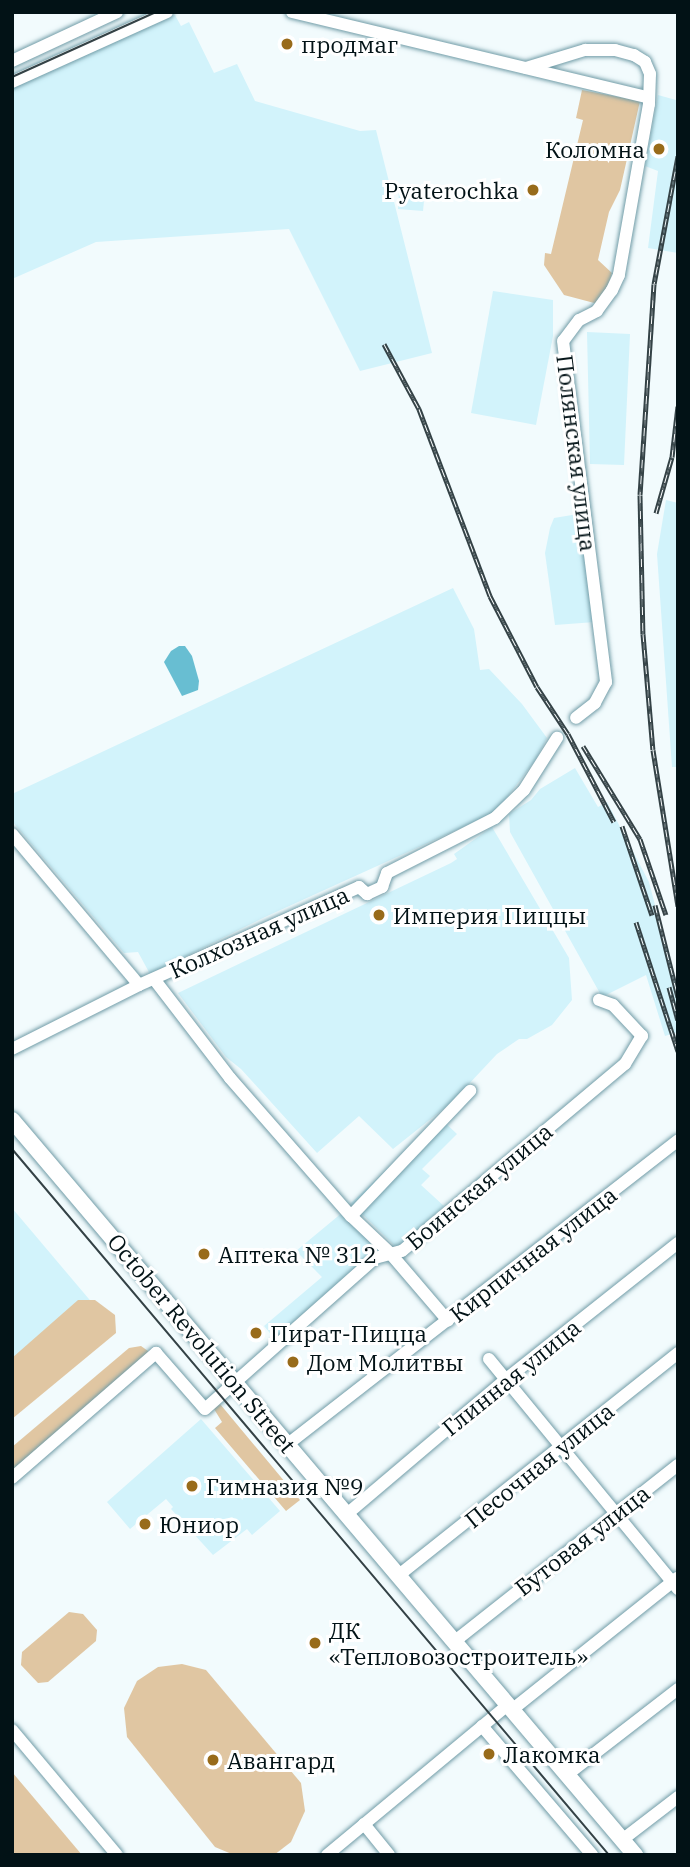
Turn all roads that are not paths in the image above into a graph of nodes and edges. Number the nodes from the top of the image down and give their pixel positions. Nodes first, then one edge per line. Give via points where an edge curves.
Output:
1 (117, 12) edge
2 (167, 12) edge
3 (292, 12) edge
4 (12, 61) edge
5 (526, 68) junction
6 (12, 82) edge
7 (649, 98) junction
8 (576, 718) dead end
9 (557, 738) dead end
10 (12, 834) edge
11 (154, 979) junction
12 (139, 985) junction
13 (599, 1000) dead end
14 (12, 1049) edge
15 (470, 1091) dead end
16 (12, 1120) edge
17 (678, 1140) edge
18 (351, 1216) junction
19 (678, 1243) edge
20 (390, 1253) junction
21 (448, 1321) junction
22 (678, 1353) edge
23 (489, 1359) dead end
24 (505, 1380) junction
25 (236, 1382) junction
26 (288, 1444) junction
27 (562, 1446) junction
28 (678, 1465) edge
29 (12, 1478) edge
30 (616, 1513) junction
31 (347, 1514) junction
32 (399, 1575) junction
33 (676, 1583) edge
34 (454, 1641) junction
35 (678, 1689) edge
36 (511, 1707) junction
37 (482, 1726) junction
38 (12, 1730) edge
39 (568, 1774) junction
40 (678, 1797) edge
41 (364, 1824) junction
42 (622, 1840) junction
43 (117, 1855) edge
44 (327, 1855) edge
45 (389, 1855) edge
46 (592, 1855) edge
47 (635, 1855) edge

1 - 4 street
2 - 6 street
3 - 5 street
5 - 7 street
5 - 7 street, Полянская улица via 585,50 615,50 645,62 650,74
7 - 8 street, Полянская улица via 619,275 597,311 579,320 563,341 606,682 595,703
9 - 11 street, Колхозная улица via 524,790 495,818 387,873 382,887 367,894 359,887
10 - 12 street
11 - 12 street, Колхозная улица
11 - 18 street via 230,1078
12 - 14 street, Колхозная улица
13 - 20 street, Боинская улица via 613,1005 642,1036 625,1064 402,1251
15 - 18 street
16 - 25 main road, October Revolution Street
17 - 21 street, Кирпичная улица
18 - 20 street
19 - 24 street, Глинная улица
20 - 21 street
20 - 25 street, Боинская улица via 375,1258
21 - 26 street, Кирпичная улица
22 - 27 street, Песочная улица
23 - 24 street
24 - 27 street
24 - 31 street, Глинная улица
25 - 26 main road, October Revolution Street
25 - 29 street, Боинская улица via 205,1409 156,1353
26 - 31 main road, October Revolution Street
27 - 30 street
27 - 32 street, Песочная улица
28 - 30 street, Бутовая улица
30 - 33 street
30 - 34 street, Бутовая улица
31 - 32 main road, October Revolution Street
32 - 34 main road, October Revolution Street
33 - 36 street
34 - 36 main road, October Revolution Street
35 - 39 street
36 - 37 street
36 - 39 main road, October Revolution Street
37 - 41 street
37 - 46 street
38 - 43 street
39 - 42 main road, October Revolution Street
40 - 42 street
41 - 44 street
41 - 45 street
42 - 47 main road, October Revolution Street

